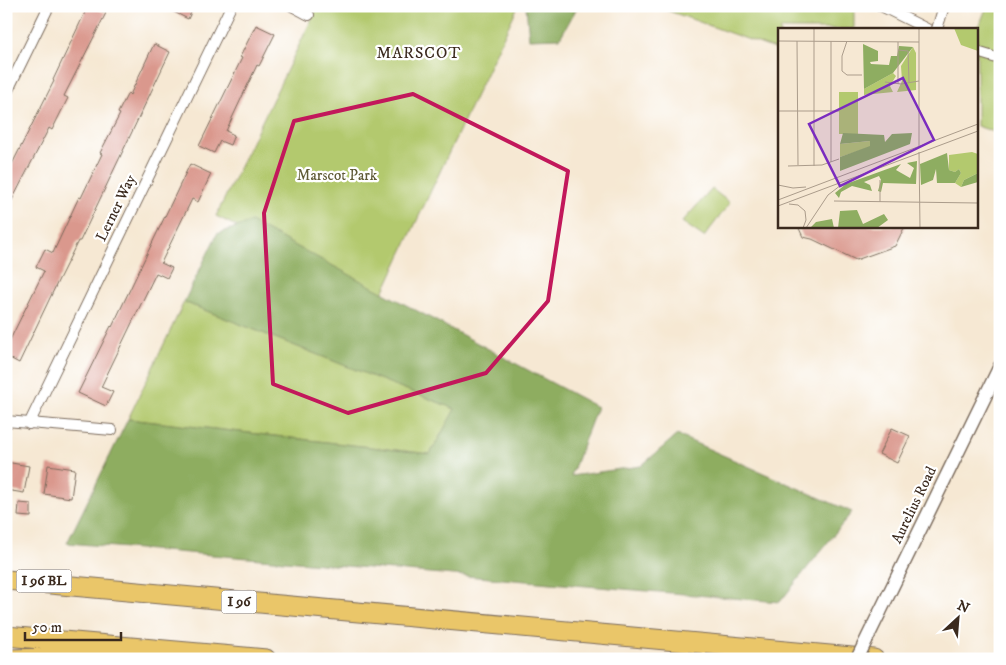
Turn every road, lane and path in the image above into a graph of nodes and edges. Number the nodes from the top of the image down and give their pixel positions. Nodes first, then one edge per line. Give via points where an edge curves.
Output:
1 (49, 6) edge
2 (230, 6) edge
3 (292, 6) edge
4 (881, 6) edge
5 (944, 6) edge
6 (309, 15) dead end
7 (925, 28) edge
8 (938, 28) edge
9 (978, 52) edge
10 (1000, 59) edge
11 (6, 94) edge
12 (1000, 366) edge
13 (6, 421) edge
14 (29, 424) junction
15 (112, 430) dead end
16 (6, 576) edge
17 (6, 580) edge
18 (81, 587) junction
19 (6, 636) edge
20 (203, 653) junction
21 (10, 659) edge
22 (266, 659) edge
23 (857, 659) edge
24 (874, 659) edge

1 - 11 street
2 - 14 street, Lerner Way
3 - 6 street
4 - 7 street
5 - 8 street
9 - 10 street
12 - 23 street, Aurelius Road, bridge
13 - 14 street
14 - 15 street
16 - 18 highway, I 96 BL
17 - 18 highway, I 96
18 - 24 highway, I 96
19 - 20 highway
20 - 21 highway
20 - 22 highway

